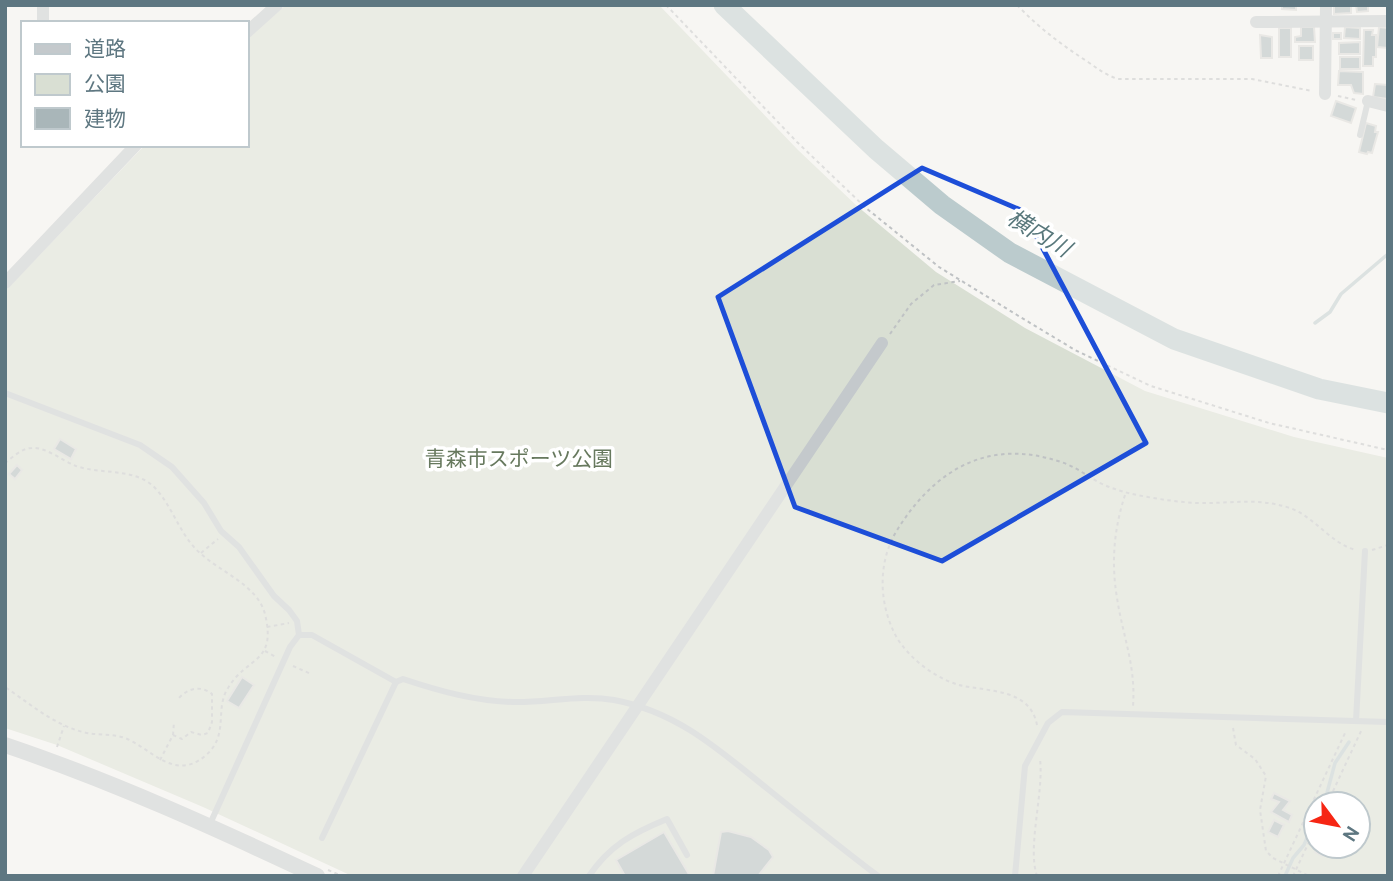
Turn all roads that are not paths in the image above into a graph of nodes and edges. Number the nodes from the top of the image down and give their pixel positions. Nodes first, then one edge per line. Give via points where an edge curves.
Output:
1 (277, 5) edge
2 (1326, 5) edge
3 (1388, 21) edge
4 (1256, 22) dead end
5 (1326, 22) junction
6 (248, 31) edge
7 (1325, 94) road end
8 (1368, 102) joint
9 (1388, 106) edge
10 (1360, 135) dead end
11 (134, 147) edge
12 (5, 262) edge
13 (18, 269) junction
14 (5, 283) edge
15 (882, 343) road end
16 (5, 393) edge
17 (1365, 551) road end
18 (299, 635) junction
19 (396, 682) junction
20 (638, 705) junction
21 (1354, 721) junction
22 (1388, 722) edge
23 (5, 745) edge
24 (209, 826) junction
25 (323, 838) dead end
26 (687, 855) dead end
27 (317, 876) edge
28 (523, 876) edge
29 (589, 876) edge
30 (878, 876) edge
31 (1015, 876) edge

1 - 6 street
2 - 5 street
3 - 5 street
4 - 5 street
5 - 7 street
8 - 9 street
8 - 10 lane
11 - 13 street
12 - 13 street
13 - 14 street
15 - 20 street
16 - 18 lane via 131,441 180,475 297,621
17 - 21 lane
18 - 19 lane via 319,638
18 - 24 lane
19 - 20 lane via 403,679 449,694 512,702 589,698
19 - 25 lane
20 - 28 street
20 - 30 lane via 696,732
21 - 22 lane
21 - 31 lane via 1062,712 1048,723 1025,766
23 - 24 street
24 - 27 street
26 - 29 lane via 667,819 616,844

